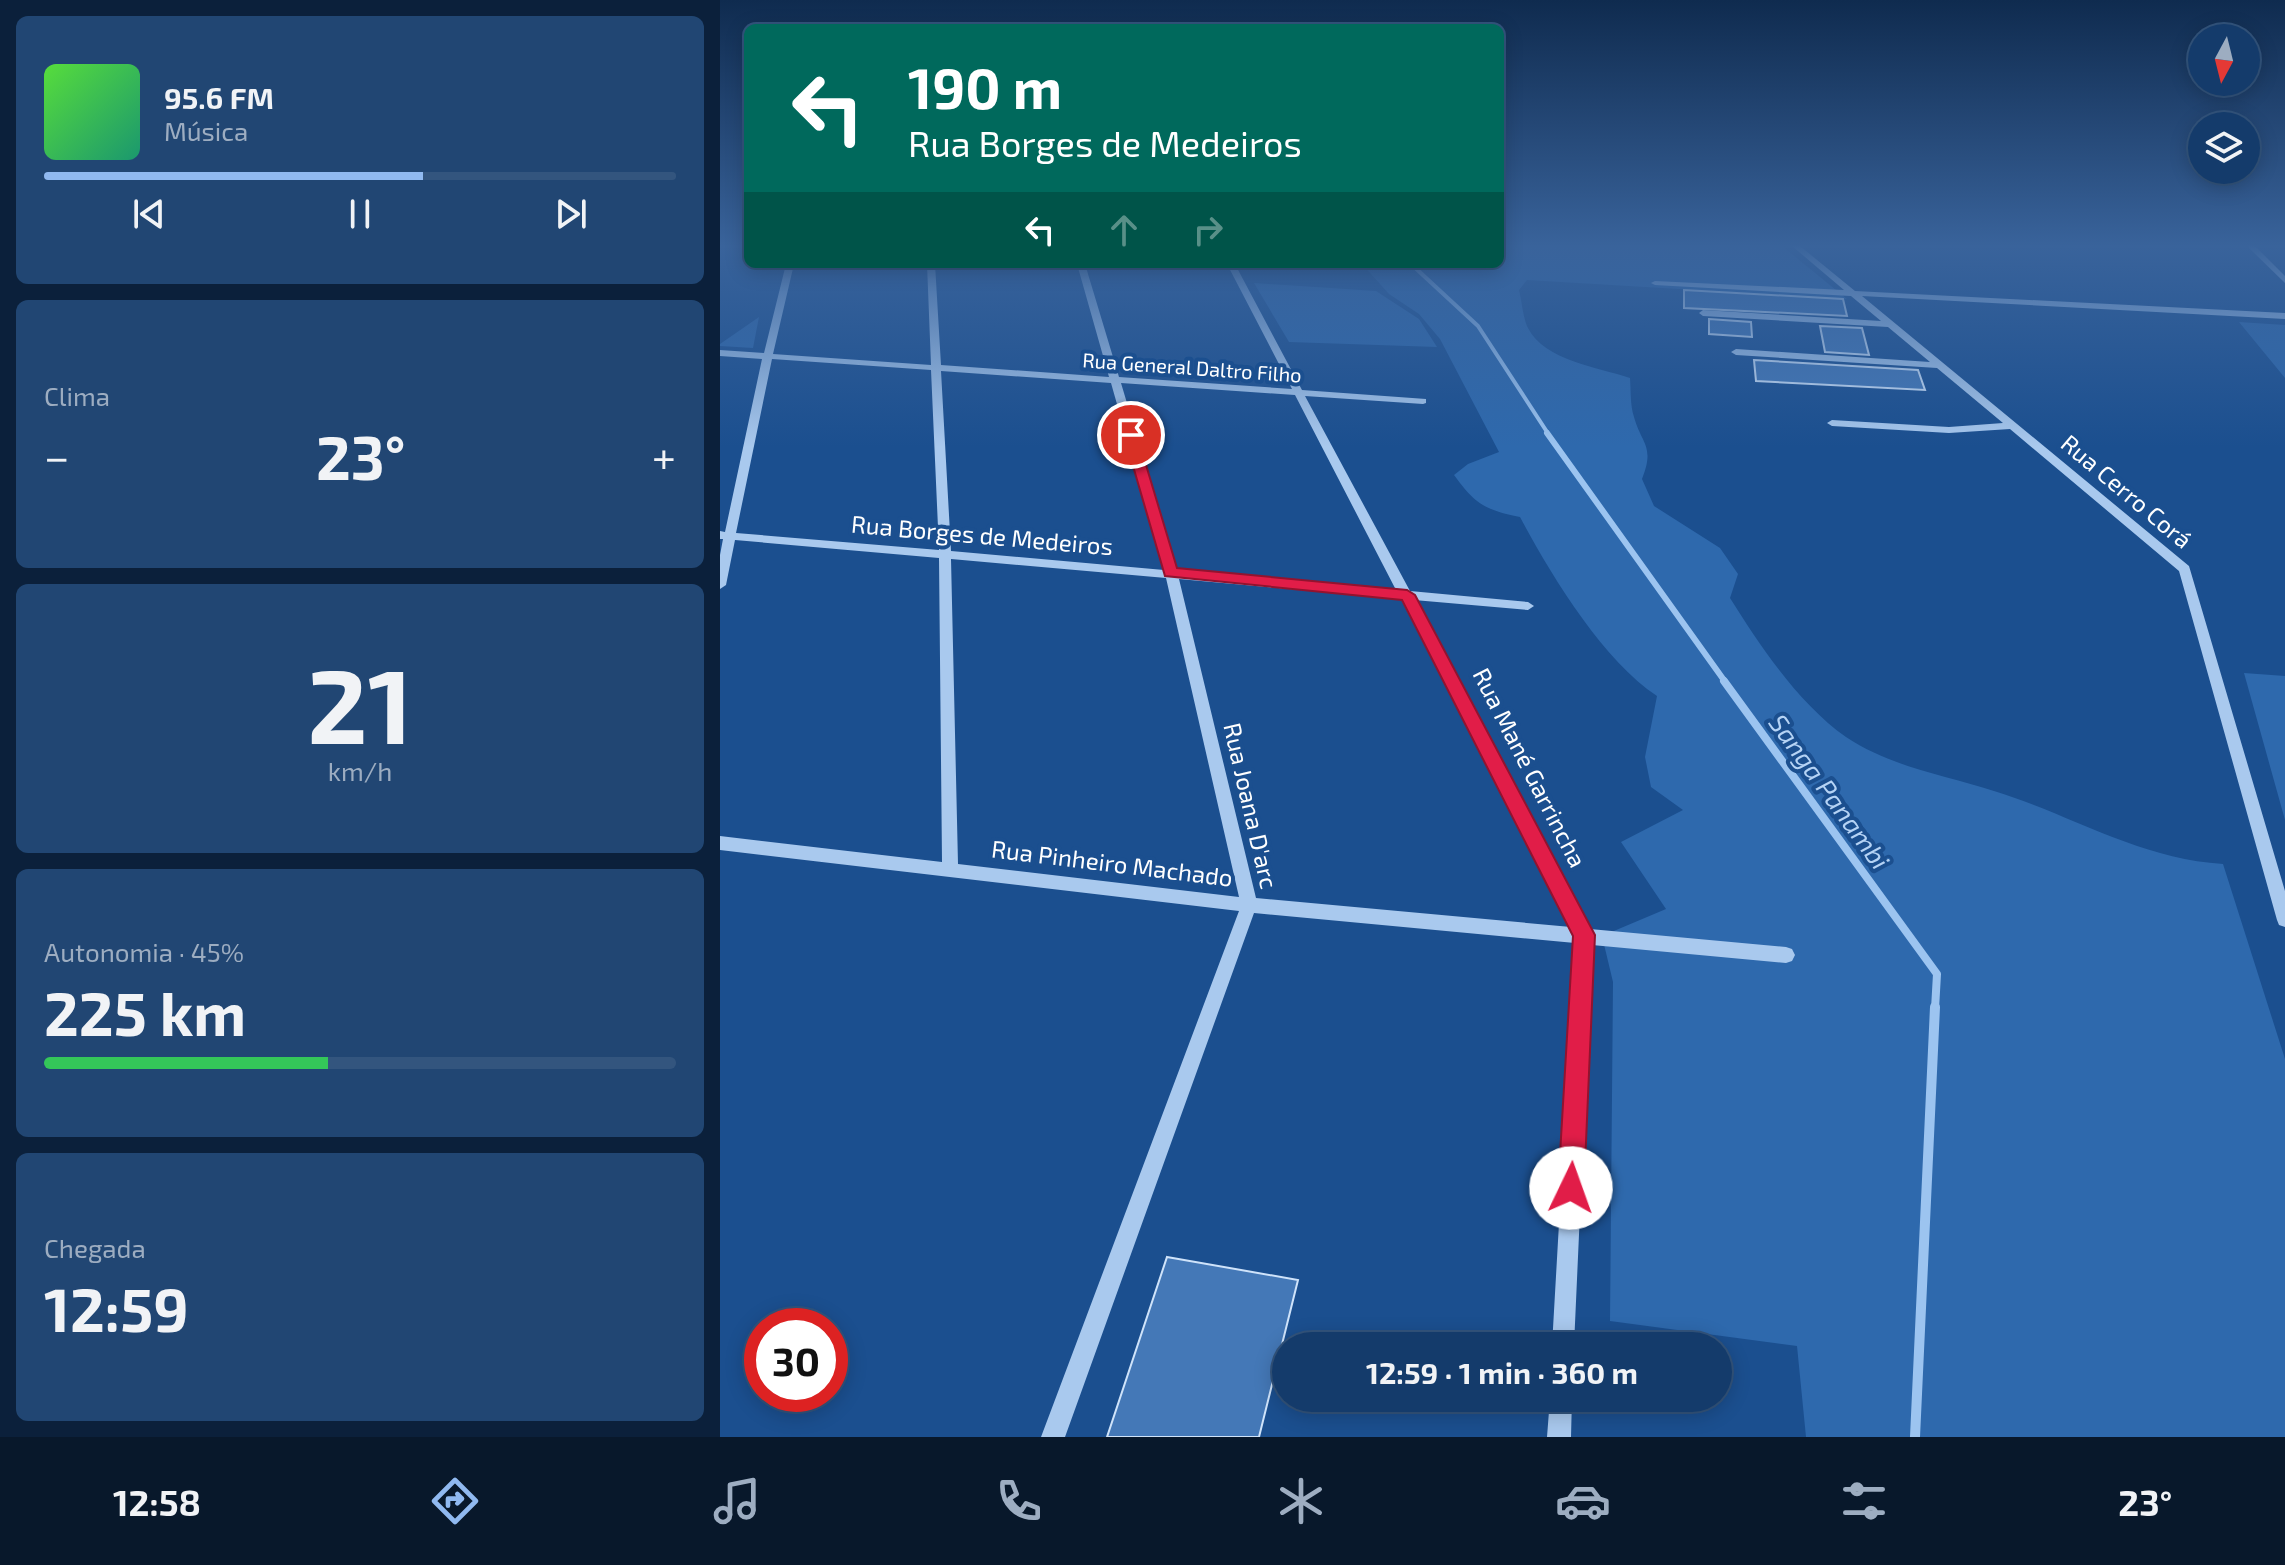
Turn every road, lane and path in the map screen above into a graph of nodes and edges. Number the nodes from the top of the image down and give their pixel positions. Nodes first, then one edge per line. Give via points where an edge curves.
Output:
1 (779, 313) edge
2 (932, 313) edge
3 (1095, 313) edge
4 (1257, 313) edge
5 (1704, 313) edge
6 (1874, 313) edge
7 (2231, 313) edge
8 (2285, 316) edge
9 (1888, 324) junction
10 (1736, 352) dead end
11 (721, 354) edge
12 (769, 356) junction
13 (1938, 365) junction
14 (934, 368) junction
15 (1115, 380) junction
16 (1300, 393) junction
17 (1423, 401) dead end
18 (1832, 423) dead end
19 (2011, 426) junction
20 (726, 536) edge
21 (945, 556) junction
22 (1171, 572) junction
23 (720, 585) edge
24 (1407, 595) junction
25 (1528, 606) dead end
26 (720, 843) edge
27 (950, 868) junction
28 (1249, 905) junction
29 (2285, 920) edge
30 (1584, 935) junction
31 (1786, 955) dead end
32 (1564, 1332) edge
33 (1560, 1412) edge
34 (1053, 1437) edge
35 (1559, 1437) edge

1 - 12 street
2 - 14 street
3 - 15 street, Rua Joana D'arc
4 - 16 street, Rua Mané Garrincha
5 - 9 street
6 - 9 street, Rua Cerro Corá
7 - 8 street
9 - 13 street, Rua Cerro Corá
10 - 13 street
11 - 12 street, Rua General Daltro Filho
12 - 14 street, Rua General Daltro Filho
12 - 20 street
13 - 19 street, Rua Cerro Corá
14 - 15 street, Rua General Daltro Filho
14 - 21 street
15 - 16 street, Rua General Daltro Filho
15 - 22 street, Rua Joana D'arc
16 - 17 street, Rua General Daltro Filho
16 - 24 street, Rua Mané Garrincha
18 - 19 street via 1949,430
19 - 29 street, Rua Cerro Corá via 2185,569
20 - 21 street, Rua Borges de Medeiros
20 - 23 street
21 - 22 street, Rua Borges de Medeiros
21 - 27 street
22 - 24 street, Rua Borges de Medeiros
22 - 28 street, Rua Joana D'arc
24 - 25 street, Rua Borges de Medeiros
24 - 30 street, Rua Mané Garrincha
26 - 27 street, Rua Pinheiro Machado
27 - 28 street, Rua Pinheiro Machado
28 - 30 street, Rua Pinheiro Machado
28 - 34 street, Rua Joana D'arc
30 - 31 street, Rua Pinheiro Machado
30 - 32 street
33 - 35 street

